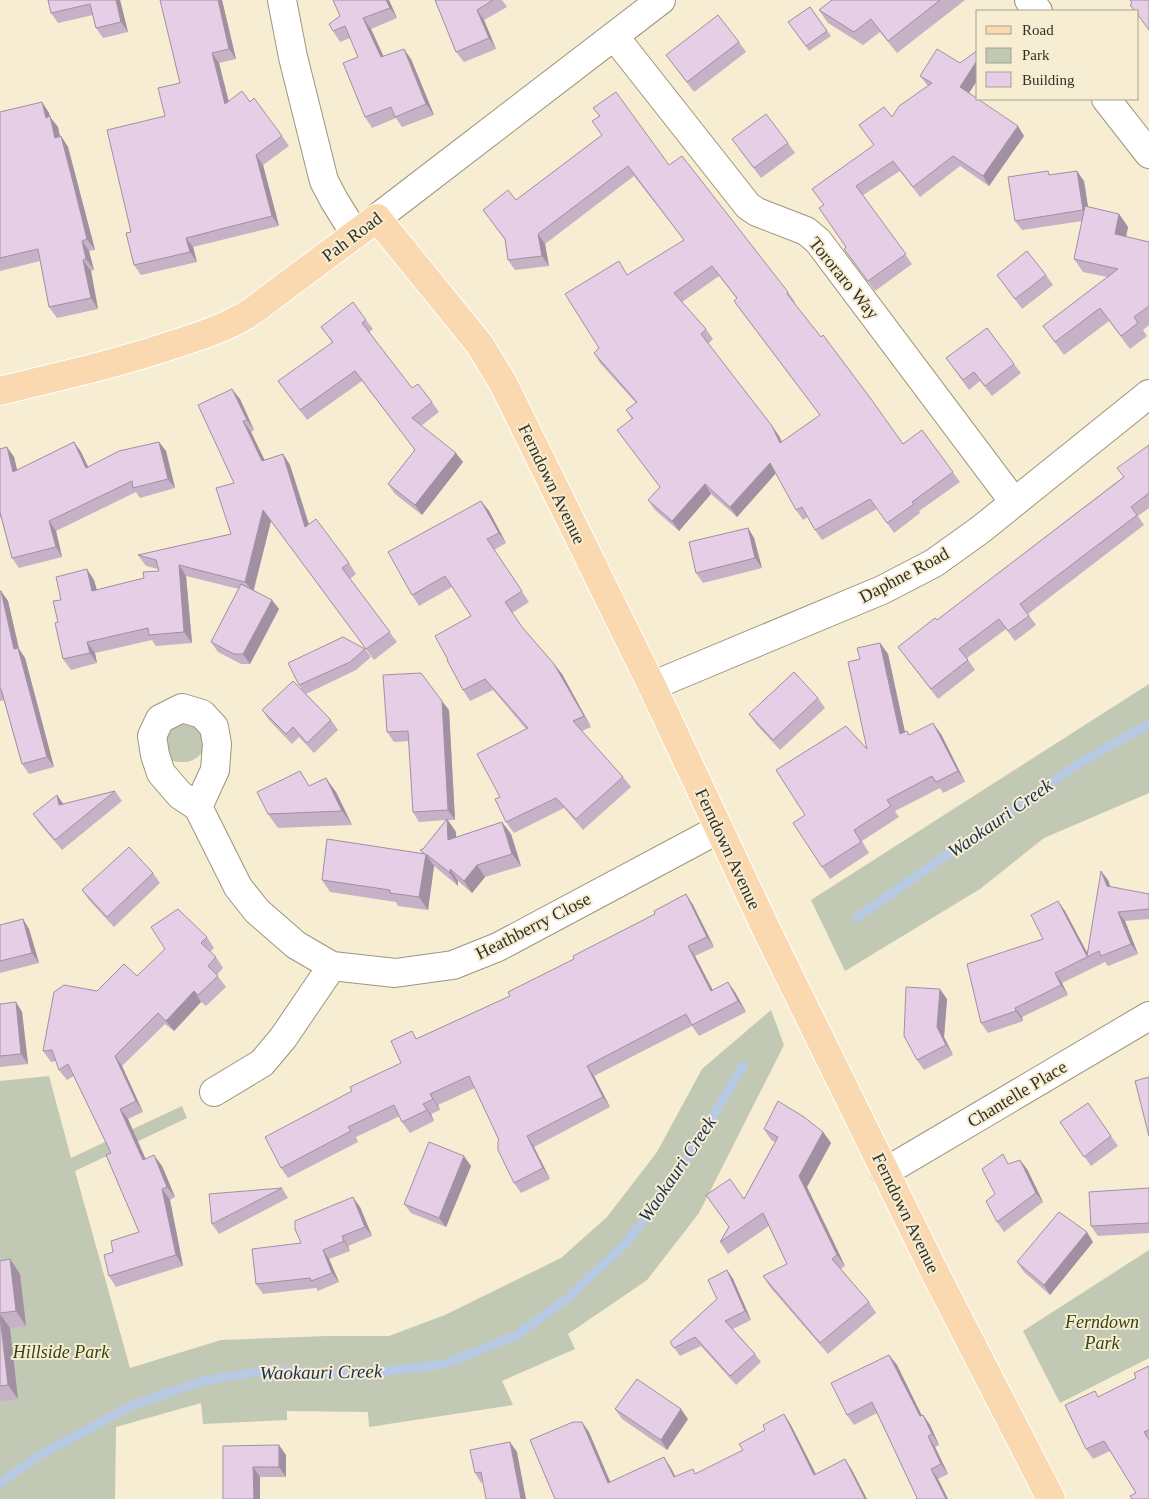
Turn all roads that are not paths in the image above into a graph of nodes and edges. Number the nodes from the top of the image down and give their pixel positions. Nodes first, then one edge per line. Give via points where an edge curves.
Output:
1 (282, 0) edge
2 (661, 0) edge
3 (1029, 0) edge
4 (1037, 10) edge
5 (614, 36) junction
6 (1107, 100) edge
7 (1149, 154) edge
8 (377, 218) junction
9 (355, 234) junction
10 (0, 391) edge
11 (1149, 394) edge
12 (1014, 502) junction
13 (652, 686) junction
14 (198, 808) dead end
15 (719, 828) junction
16 (332, 966) junction
17 (1149, 1016) edge
18 (214, 1092) dead end
19 (886, 1172) junction
20 (1050, 1499) edge

1 - 9 street via 324,181
2 - 5 street, Pah Road
3 - 4 street
5 - 8 street, Pah Road
5 - 12 street, Tororaro Way via 748,206 806,230 818,241
6 - 7 street
8 - 9 main road, Pah Road
8 - 13 main road, Ferndown Avenue via 480,345 503,383
9 - 10 main road, Pah Road via 253,312 212,332 138,357
11 - 12 street, Daphne Road
12 - 13 street, Daphne Road via 934,563 882,590
13 - 15 main road, Ferndown Avenue
14 - 16 street, Heathberry Close via 238,888 257,911 296,945
15 - 16 street, Heathberry Close via 498,947 453,964 395,972
15 - 19 main road, Ferndown Avenue
16 - 18 street via 262,1063
17 - 19 street, Chantelle Place
19 - 20 main road, Ferndown Avenue

